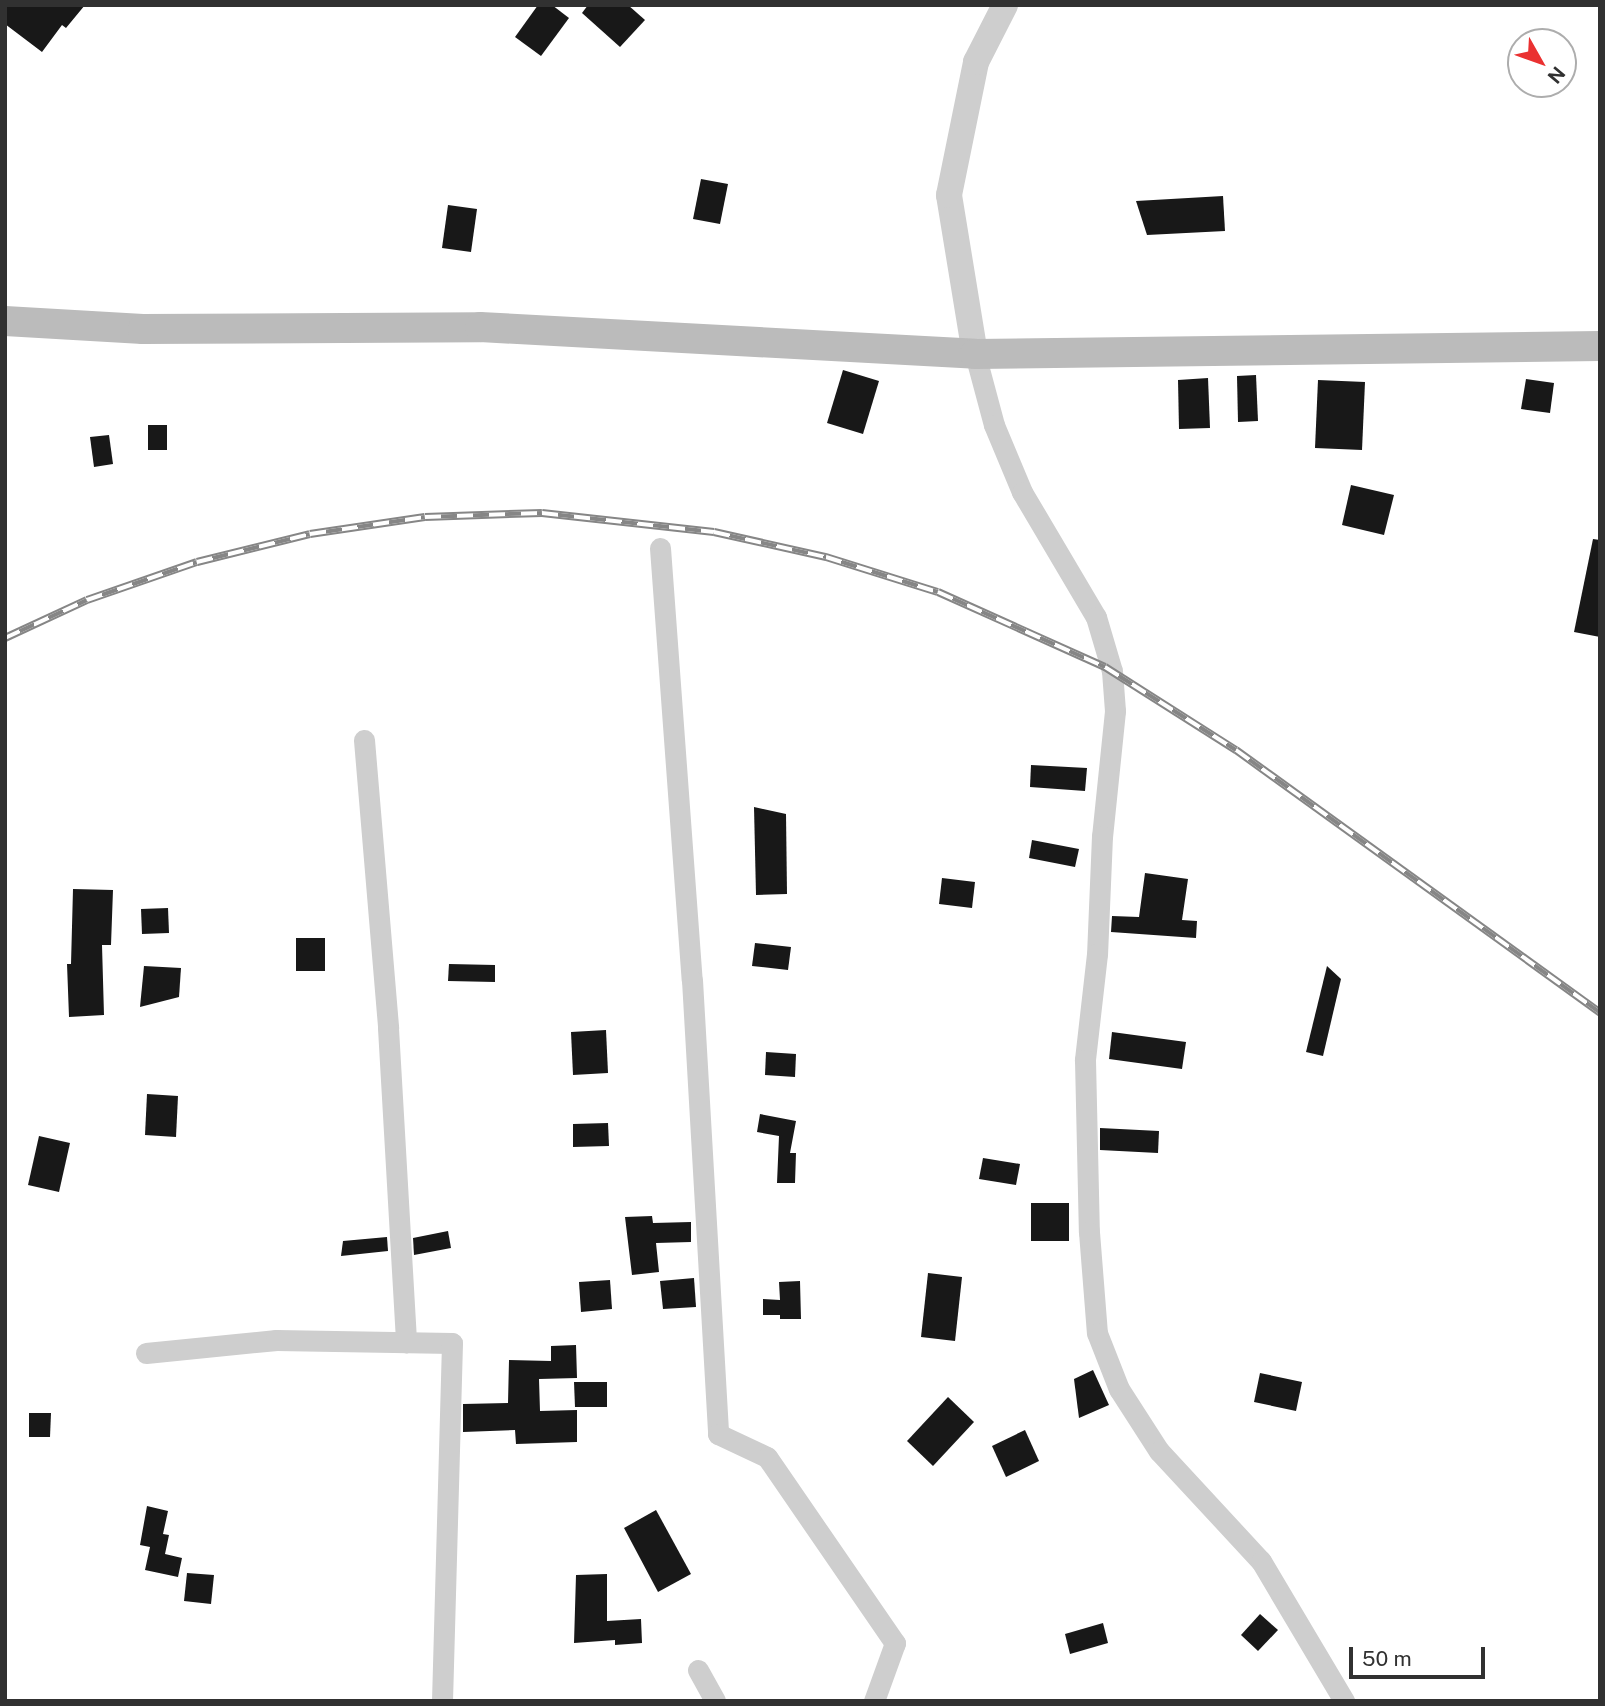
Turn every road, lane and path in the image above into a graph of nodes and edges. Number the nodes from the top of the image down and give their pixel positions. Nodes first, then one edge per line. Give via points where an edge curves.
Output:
1 (1006, 5) edge
2 (5, 321) edge
3 (1600, 346) edge
4 (975, 354) junction
5 (660, 548) dead end
6 (364, 740) dead end
7 (406, 1342) junction
8 (146, 1353) dead end
9 (698, 1670) dead end
10 (442, 1701) edge
11 (715, 1701) edge
12 (874, 1701) edge
13 (1344, 1701) edge

1 - 4 street via 976,62 949,195
2 - 4 main road via 143,329 480,327
3 - 4 main road
4 - 13 street via 994,425 1022,492 1096,617 1112,671 1115,711 1085,1060 1088,1208 1097,1333 1119,1389 1159,1451 1261,1561
5 - 12 street via 719,1434 767,1457 895,1643
6 - 7 street via 388,1028
7 - 8 street via 275,1340
7 - 10 street via 453,1343
9 - 11 street

